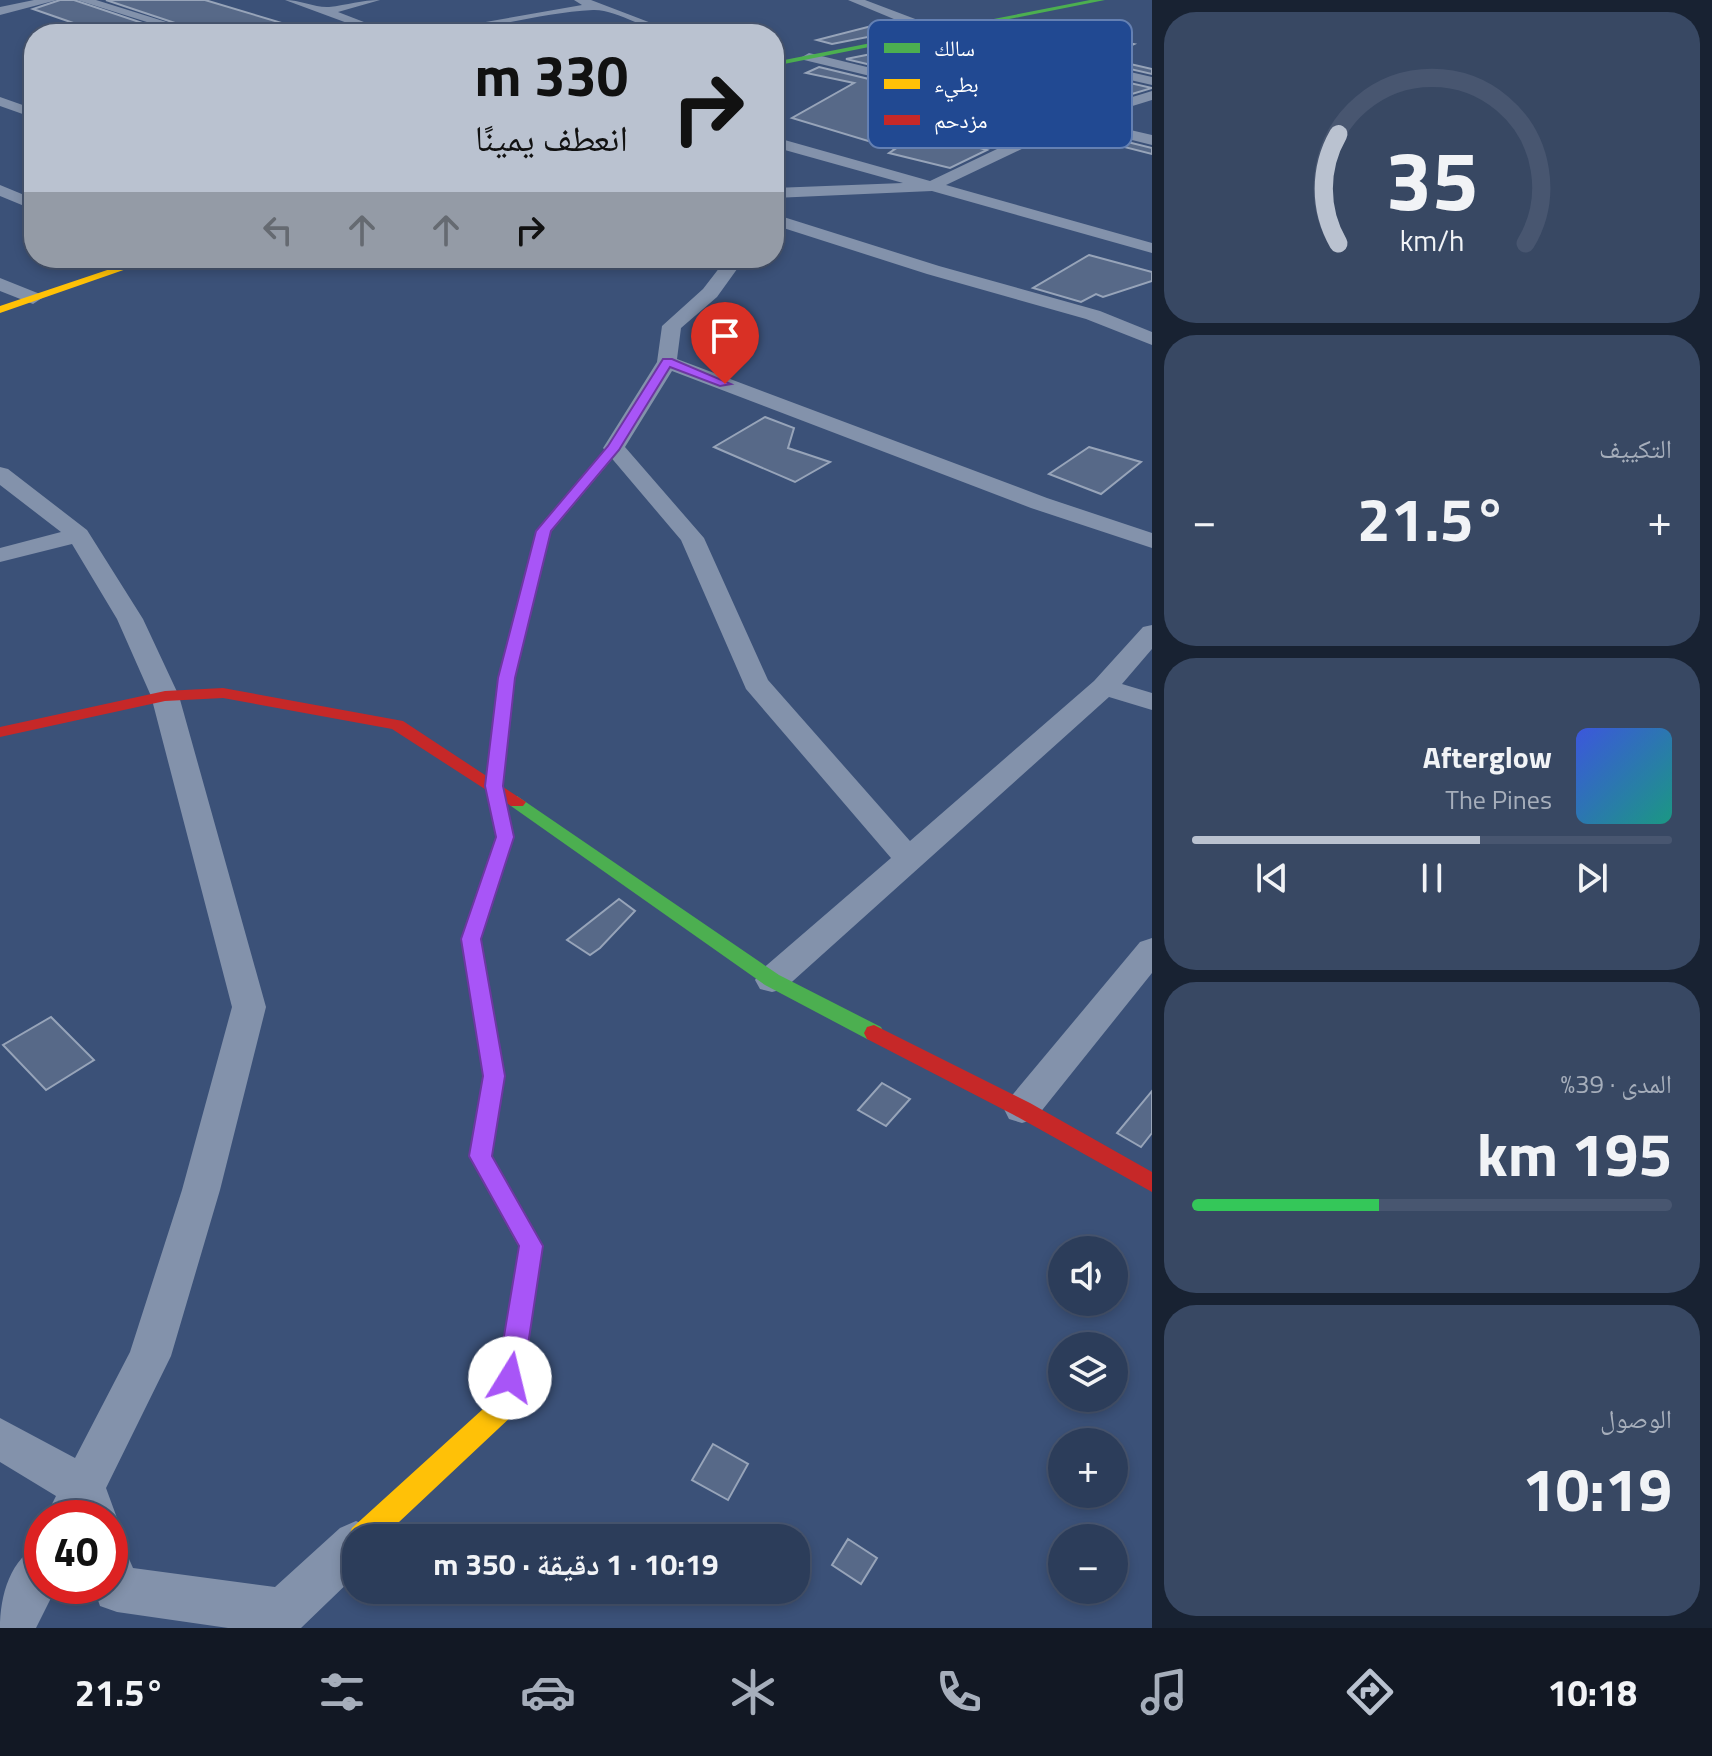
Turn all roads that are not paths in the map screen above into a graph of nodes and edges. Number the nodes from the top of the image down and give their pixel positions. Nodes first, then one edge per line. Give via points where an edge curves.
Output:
1 (51, 0) edge
2 (83, 0) edge
3 (291, 0) edge
4 (374, 0) edge
5 (580, 0) edge
6 (854, 0) edge
7 (1101, 0) edge
8 (597, 6) junction
9 (0, 11) edge
10 (323, 12) junction
11 (906, 20) edge
12 (994, 20) edge
13 (165, 24) edge
14 (359, 24) edge
15 (485, 24) edge
16 (646, 24) edge
17 (868, 45) edge
18 (809, 57) junction
19 (784, 62) edge
20 (868, 71) edge
21 (1132, 76) edge
22 (1152, 81) edge
23 (1152, 95) edge
24 (24, 99) edge
25 (1132, 101) edge
26 (2, 107) edge
27 (24, 111) edge
28 (1132, 135) edge
29 (1152, 140) edge
30 (784, 145) edge
31 (1012, 148) edge
32 (23, 180) dead end
33 (929, 187) junction
34 (0, 188) edge
35 (784, 193) edge
36 (24, 200) edge
37 (784, 222) edge
38 (1152, 248) edge
39 (123, 268) edge
40 (729, 268) edge
41 (0, 284) edge
42 (33, 298) junction
43 (0, 310) edge
44 (1152, 339) edge
45 (667, 362) junction
46 (614, 448) junction
47 (0, 474) edge
48 (79, 535) junction
49 (1152, 541) edge
50 (0, 555) edge
51 (1152, 633) edge
52 (1104, 687) junction
53 (165, 696) junction
54 (1152, 702) edge
55 (0, 732) edge
56 (494, 786) junction
57 (910, 860) junction
58 (1152, 950) edge
59 (772, 980) junction
60 (1022, 1109) junction
61 (1152, 1183) edge
62 (0, 1438) edge
63 (73, 1500) edge
64 (86, 1500) edge
65 (377, 1524) edge
66 (342, 1557) edge
67 (128, 1591) edge
68 (24, 1594) edge
69 (7, 1619) edge

1 - 9 street
2 - 13 street
3 - 10 street
4 - 10 street
5 - 8 street
6 - 11 street
7 - 12 street
8 - 15 street
8 - 16 street
10 - 14 street
17 - 18 street
18 - 19 street
18 - 20 street
21 - 22 street
23 - 25 street
24 - 26 street
26 - 27 street
28 - 29 street
30 - 33 street
31 - 33 street
32 - 34 street
33 - 35 street
33 - 38 street
34 - 36 street
37 - 44 street via 1093,315
39 - 42 street
40 - 45 street via 710,293 672,326
41 - 42 street
42 - 43 street
45 - 46 street
45 - 49 street
46 - 56 street via 544,531 507,678
46 - 57 street via 692,538 756,683
47 - 48 street
48 - 50 street
48 - 53 street via 130,619
51 - 52 street
52 - 54 street
52 - 57 street
53 - 55 street
53 - 56 street via 223,693 397,725
53 - 64 street via 249,1007 150,1356
56 - 59 street
56 - 65 street via 505,837 471,939 494,1076 480,1156 531,1246 506,1405
57 - 59 street
58 - 60 street
59 - 60 street
60 - 61 street
62 - 63 street
66 - 67 street via 283,1612
68 - 69 street

